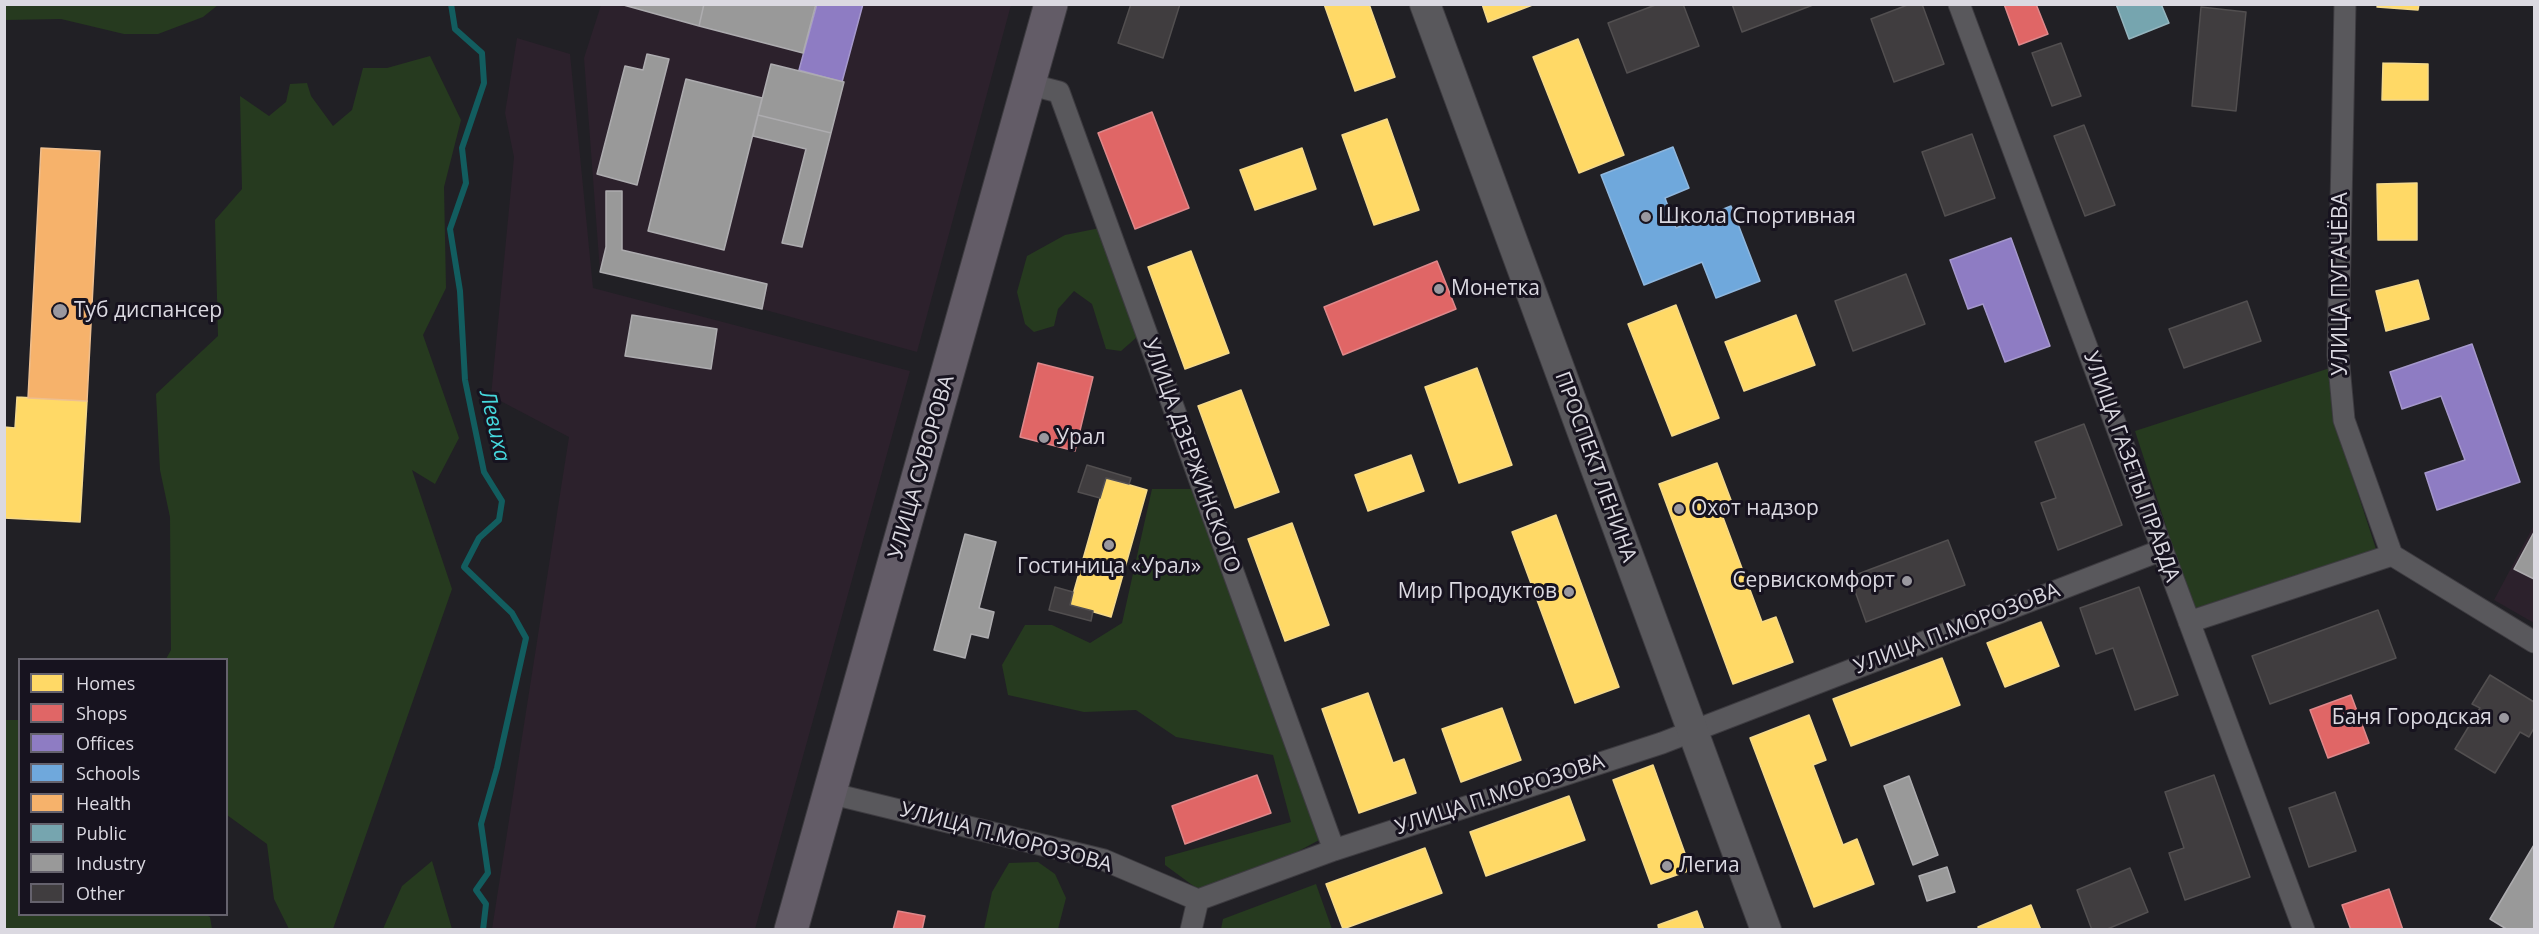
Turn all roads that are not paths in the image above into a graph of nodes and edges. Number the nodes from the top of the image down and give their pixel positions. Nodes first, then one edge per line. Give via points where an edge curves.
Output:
1 (1051, 4) edge
2 (1425, 4) edge
3 (1959, 4) edge
4 (2345, 4) edge
5 (1028, 84) junction
6 (2162, 550) junction
7 (2392, 555) junction
8 (2189, 622) junction
9 (2535, 642) edge
10 (1693, 731) junction
11 (828, 793) junction
12 (1334, 850) junction
13 (1198, 900) junction
14 (791, 930) edge
15 (1191, 930) edge
16 (1766, 930) edge
17 (2304, 930) edge

1 - 5 main road, УЛИЦА СУВОРОВА
2 - 10 main road, ПРОСПЕКТ ЛЕНИНА
3 - 6 street, УЛИЦА ГАЗЕТЫ ПРАВДА
4 - 7 street, УЛИЦА ПУГАЧЁВА via 2338,355 2344,420
5 - 11 main road, УЛИЦА СУВОРОВА
5 - 12 street, УЛИЦА ДЗЕРЖИНСКОГО via 1059,92
6 - 8 street, УЛИЦА ГАЗЕТЫ ПРАВДА
6 - 10 street, УЛИЦА П.МОРОЗОВА
7 - 8 street
7 - 9 street
8 - 17 street, УЛИЦА ГАЗЕТЫ ПРАВДА
10 - 12 street, УЛИЦА П.МОРОЗОВА
10 - 16 main road, ПРОСПЕКТ ЛЕНИНА
11 - 13 street, УЛИЦА П.МОРОЗОВА via 1104,860
11 - 14 main road, УЛИЦА СУВОРОВА
12 - 13 street, УЛИЦА П.МОРОЗОВА
13 - 15 street

